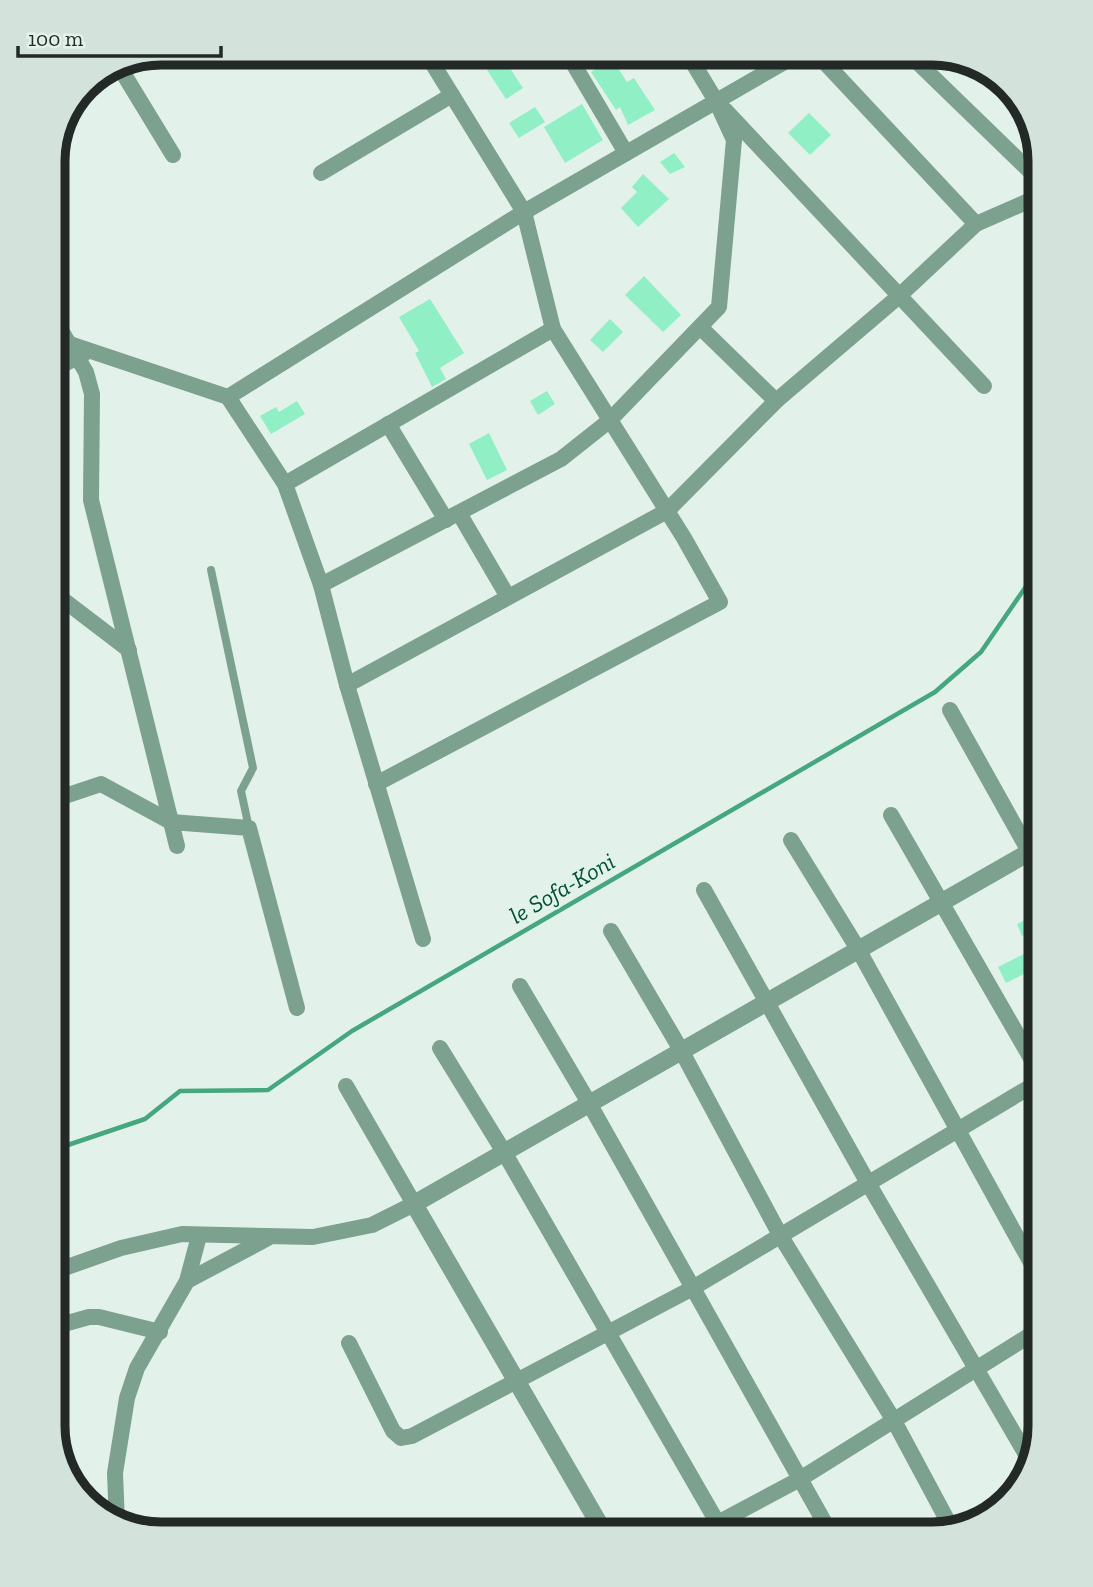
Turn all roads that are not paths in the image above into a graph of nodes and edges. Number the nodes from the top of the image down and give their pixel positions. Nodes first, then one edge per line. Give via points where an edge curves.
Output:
1 (434, 65) edge
2 (574, 65) edge
3 (694, 65) edge
4 (779, 65) edge
5 (827, 65) edge
6 (920, 65) edge
7 (123, 73) edge
8 (452, 95) junction
9 (716, 101) junction
10 (626, 153) junction
11 (173, 155) dead end
12 (1028, 168) edge
13 (321, 173) dead end
14 (1028, 202) edge
15 (524, 212) junction
16 (976, 224) junction
17 (898, 297) junction
18 (700, 327) junction
19 (554, 329) junction
20 (65, 333) edge
21 (79, 351) junction
22 (65, 361) edge
23 (984, 386) dead end
24 (228, 397) junction
25 (776, 401) junction
26 (609, 421) junction
27 (388, 424) junction
28 (285, 484) junction
29 (667, 511) junction
30 (453, 516) junction
31 (211, 570) dead end
32 (321, 585) junction
33 (508, 597) junction
34 (65, 602) edge
35 (128, 650) junction
36 (347, 685) junction
37 (950, 710) dead end
38 (376, 785) junction
39 (65, 796) edge
40 (891, 815) dead end
41 (171, 822) junction
42 (249, 828) junction
43 (1028, 838) edge
44 (791, 840) dead end
45 (177, 846) dead end
46 (1028, 853) edge
47 (704, 890) dead end
48 (943, 902) junction
49 (611, 932) dead end
50 (423, 940) dead end
51 (858, 950) junction
52 (520, 986) dead end
53 (768, 1000) junction
54 (297, 1009) dead end
55 (440, 1048) dead end
56 (681, 1050) junction
57 (1028, 1051) edge
58 (346, 1086) dead end
59 (1028, 1089) edge
60 (589, 1103) junction
61 (959, 1131) junction
62 (504, 1152) junction
63 (868, 1183) junction
64 (414, 1203) junction
65 (780, 1235) junction
66 (199, 1236) junction
67 (270, 1237) junction
68 (1028, 1256) edge
69 (65, 1267) edge
70 (187, 1281) junction
71 (691, 1289) junction
72 (65, 1323) edge
73 (160, 1332) junction
74 (606, 1332) junction
75 (1028, 1337) edge
76 (349, 1343) dead end
77 (977, 1368) junction
78 (518, 1382) junction
79 (893, 1419) junction
80 (1025, 1452) edge
81 (800, 1479) junction
82 (117, 1511) edge
83 (947, 1520) edge
84 (598, 1522) edge
85 (717, 1522) edge
86 (732, 1522) edge
87 (824, 1522) edge

1 - 8 street
2 - 10 street
3 - 9 street
4 - 9 street
5 - 16 street
6 - 12 street
7 - 11 street
8 - 13 street
8 - 15 street
9 - 10 street
9 - 17 street
9 - 18 street via 734,140 719,307
10 - 15 street
14 - 16 street
15 - 19 street
15 - 24 street
16 - 17 street
17 - 23 street
17 - 25 street
18 - 25 street
18 - 26 street
19 - 26 street
19 - 27 street
20 - 21 street
21 - 22 street
21 - 24 street
21 - 35 street via 92,394 92,500
24 - 28 street
25 - 29 street
26 - 29 street
26 - 30 street via 561,460
27 - 28 street
27 - 30 street
28 - 32 street
29 - 33 street
29 - 38 street via 720,602
30 - 32 street
30 - 33 street
31 - 42 lane via 253,768 241,791
32 - 36 street
33 - 36 street
34 - 35 street
35 - 41 street
36 - 38 street
37 - 43 street
38 - 50 street
39 - 41 street via 101,784
40 - 48 street
41 - 42 street
41 - 45 street
42 - 54 street
44 - 51 street
46 - 48 street
47 - 53 street
48 - 51 street
48 - 57 street
49 - 56 street
51 - 53 street
51 - 61 street
52 - 60 street
53 - 56 street
53 - 63 street
55 - 62 street
56 - 60 street
56 - 65 street
58 - 64 street
59 - 61 street
60 - 62 street
60 - 71 street
61 - 63 street
61 - 68 street
62 - 64 street
62 - 74 street
63 - 65 street
63 - 77 street
64 - 67 street via 372,1225 313,1237
64 - 78 street
65 - 71 street
65 - 79 street
66 - 67 street
66 - 69 street via 182,1234 121,1248
66 - 70 street
67 - 70 street
70 - 73 street
71 - 74 street
71 - 81 street
72 - 73 street via 99,1317
73 - 82 street via 137,1368 127,1398 115,1473
74 - 78 street
74 - 85 street
75 - 77 street
76 - 78 street via 393,1431 401,1438
77 - 79 street
77 - 80 street
78 - 84 street
79 - 81 street
79 - 83 street
81 - 86 street
81 - 87 street

